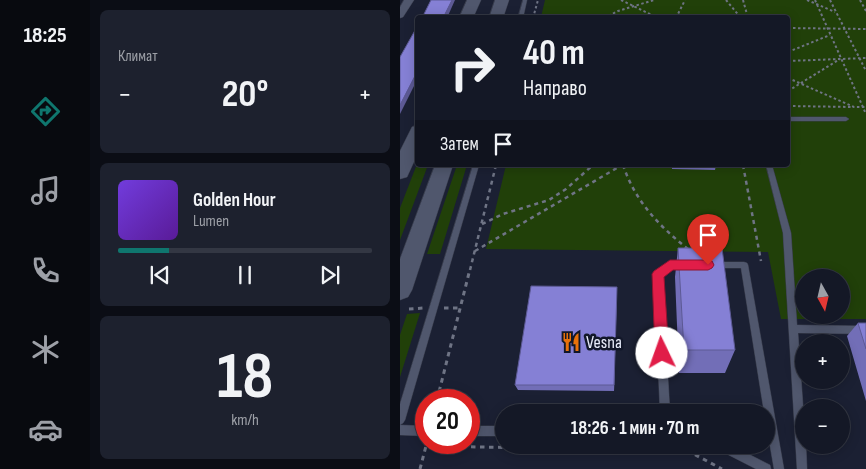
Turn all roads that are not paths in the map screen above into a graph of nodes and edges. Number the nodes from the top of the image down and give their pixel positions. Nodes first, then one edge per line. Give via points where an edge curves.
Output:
1 (409, 0) edge
2 (474, 0) edge
3 (502, 0) edge
4 (525, 0) edge
5 (400, 15) edge
6 (467, 15) edge
7 (497, 15) edge
8 (521, 15) edge
9 (790, 119) edge
10 (846, 119) dead end
11 (415, 138) edge
12 (443, 167) edge
13 (475, 167) edge
14 (770, 167) edge
15 (400, 172) edge
16 (400, 290) edge
17 (793, 329) junction
18 (866, 330) edge
19 (665, 404) edge
20 (768, 404) edge
21 (400, 420) edge
22 (400, 430) edge
23 (415, 430) edge
24 (480, 431) edge
25 (495, 431) edge
26 (775, 446) edge
27 (738, 454) edge
28 (766, 469) edge
29 (779, 469) edge
30 (802, 469) edge

1 - 5 street
2 - 6 main road
3 - 7 main road
4 - 8 lane
9 - 10 lane
11 - 15 main road
12 - 16 main road
13 - 21 lane
14 - 17 lane via 787,233
17 - 18 lane
17 - 30 lane
19 - 20 lane via 658,274 670,264 744,265
22 - 23 lane
24 - 25 lane
26 - 29 lane
27 - 28 lane

